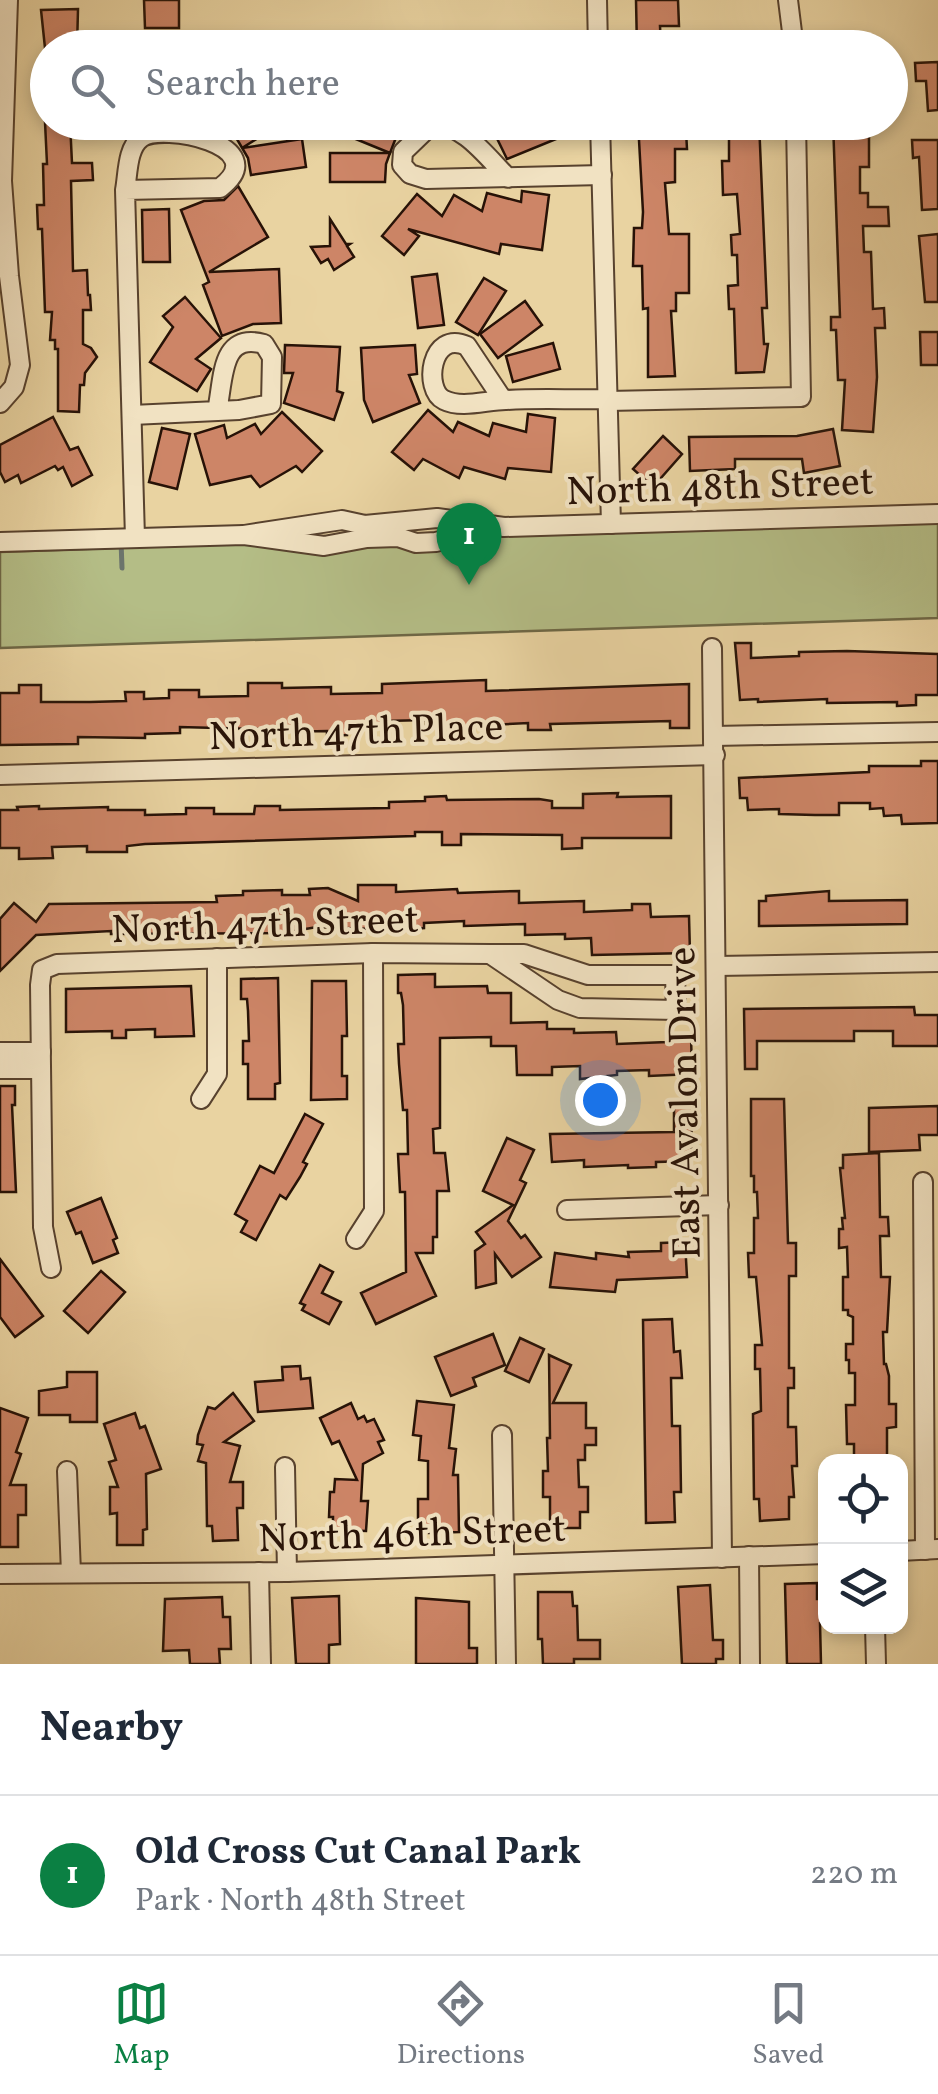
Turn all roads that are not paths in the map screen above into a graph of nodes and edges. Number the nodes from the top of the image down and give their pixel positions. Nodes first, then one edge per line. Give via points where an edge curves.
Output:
1 (8, 0) edge
2 (597, 0) edge
3 (788, 0) edge
4 (598, 30) edge
5 (792, 30) edge
6 (138, 140) edge
7 (216, 140) edge
8 (415, 140) edge
9 (469, 140) edge
10 (601, 140) edge
11 (796, 140) edge
12 (602, 175) junction
13 (508, 178) junction
14 (125, 190) junction
15 (504, 400) dead end
16 (608, 400) junction
17 (2, 401) edge
18 (217, 411) dead end
19 (132, 415) junction
20 (938, 514) edge
21 (612, 524) junction
22 (135, 538) junction
23 (0, 542) edge
24 (712, 648) dead end
25 (938, 732) edge
26 (714, 745) junction
27 (0, 775) edge
28 (373, 953) junction
29 (490, 954) junction
30 (217, 958) junction
31 (938, 962) edge
32 (717, 966) junction
33 (0, 1052) edge
34 (41, 1061) junction
35 (0, 1069) edge
36 (201, 1099) dead end
37 (923, 1182) dead end
38 (719, 1205) junction
39 (567, 1210) dead end
40 (356, 1238) dead end
41 (50, 1268) dead end
42 (502, 1435) dead end
43 (285, 1467) dead end
44 (67, 1471) dead end
45 (931, 1550) edge
46 (818, 1554) edge
47 (749, 1556) junction
48 (722, 1558) junction
49 (505, 1564) junction
50 (71, 1572) junction
51 (259, 1572) junction
52 (287, 1572) junction
53 (0, 1574) edge
54 (875, 1634) edge
55 (261, 1664) edge
56 (506, 1664) edge
57 (750, 1664) edge
58 (876, 1664) edge

1 - 17 street via 2,181 20,365
2 - 4 street
3 - 5 street
6 - 14 street
7 - 14 street via 232,156 233,170 220,188
8 - 13 street via 403,152 410,174
9 - 13 street
10 - 12 street
11 - 16 street via 802,397
12 - 13 street
12 - 16 street
14 - 19 street
15 - 16 street
16 - 21 street
18 - 19 street
19 - 22 street
20 - 21 street, North 48th Street
21 - 22 street, North 48th Street via 504,527 416,543 367,538 324,546 244,536
22 - 23 street, North 48th Street
24 - 26 street, East Avalon Drive
25 - 26 street, North 47th Place
26 - 27 street, North 47th Place
26 - 32 street, East Avalon Drive
28 - 29 street, North 47th Street
28 - 30 street, North 47th Street
28 - 40 street via 374,1211
29 - 29 street, North 47th Street via 580,1008 676,1010 676,975 588,975 524,954
30 - 34 street, North 47th Street via 56,964 42,970
30 - 36 street via 217,1074
31 - 32 street
32 - 38 street, East Avalon Drive
33 - 34 street
34 - 35 street
34 - 41 street via 43,1227
37 - 45 street
38 - 39 street
38 - 48 street, East Avalon Drive
42 - 49 street
43 - 52 street
44 - 50 street
46 - 47 street, North 46th Street
47 - 48 street, North 46th Street
47 - 57 street
48 - 49 street, North 46th Street
49 - 52 street, North 46th Street
49 - 56 street
50 - 51 street, North 46th Street
50 - 53 street, North 46th Street
51 - 52 street, North 46th Street
51 - 55 street
54 - 58 street

